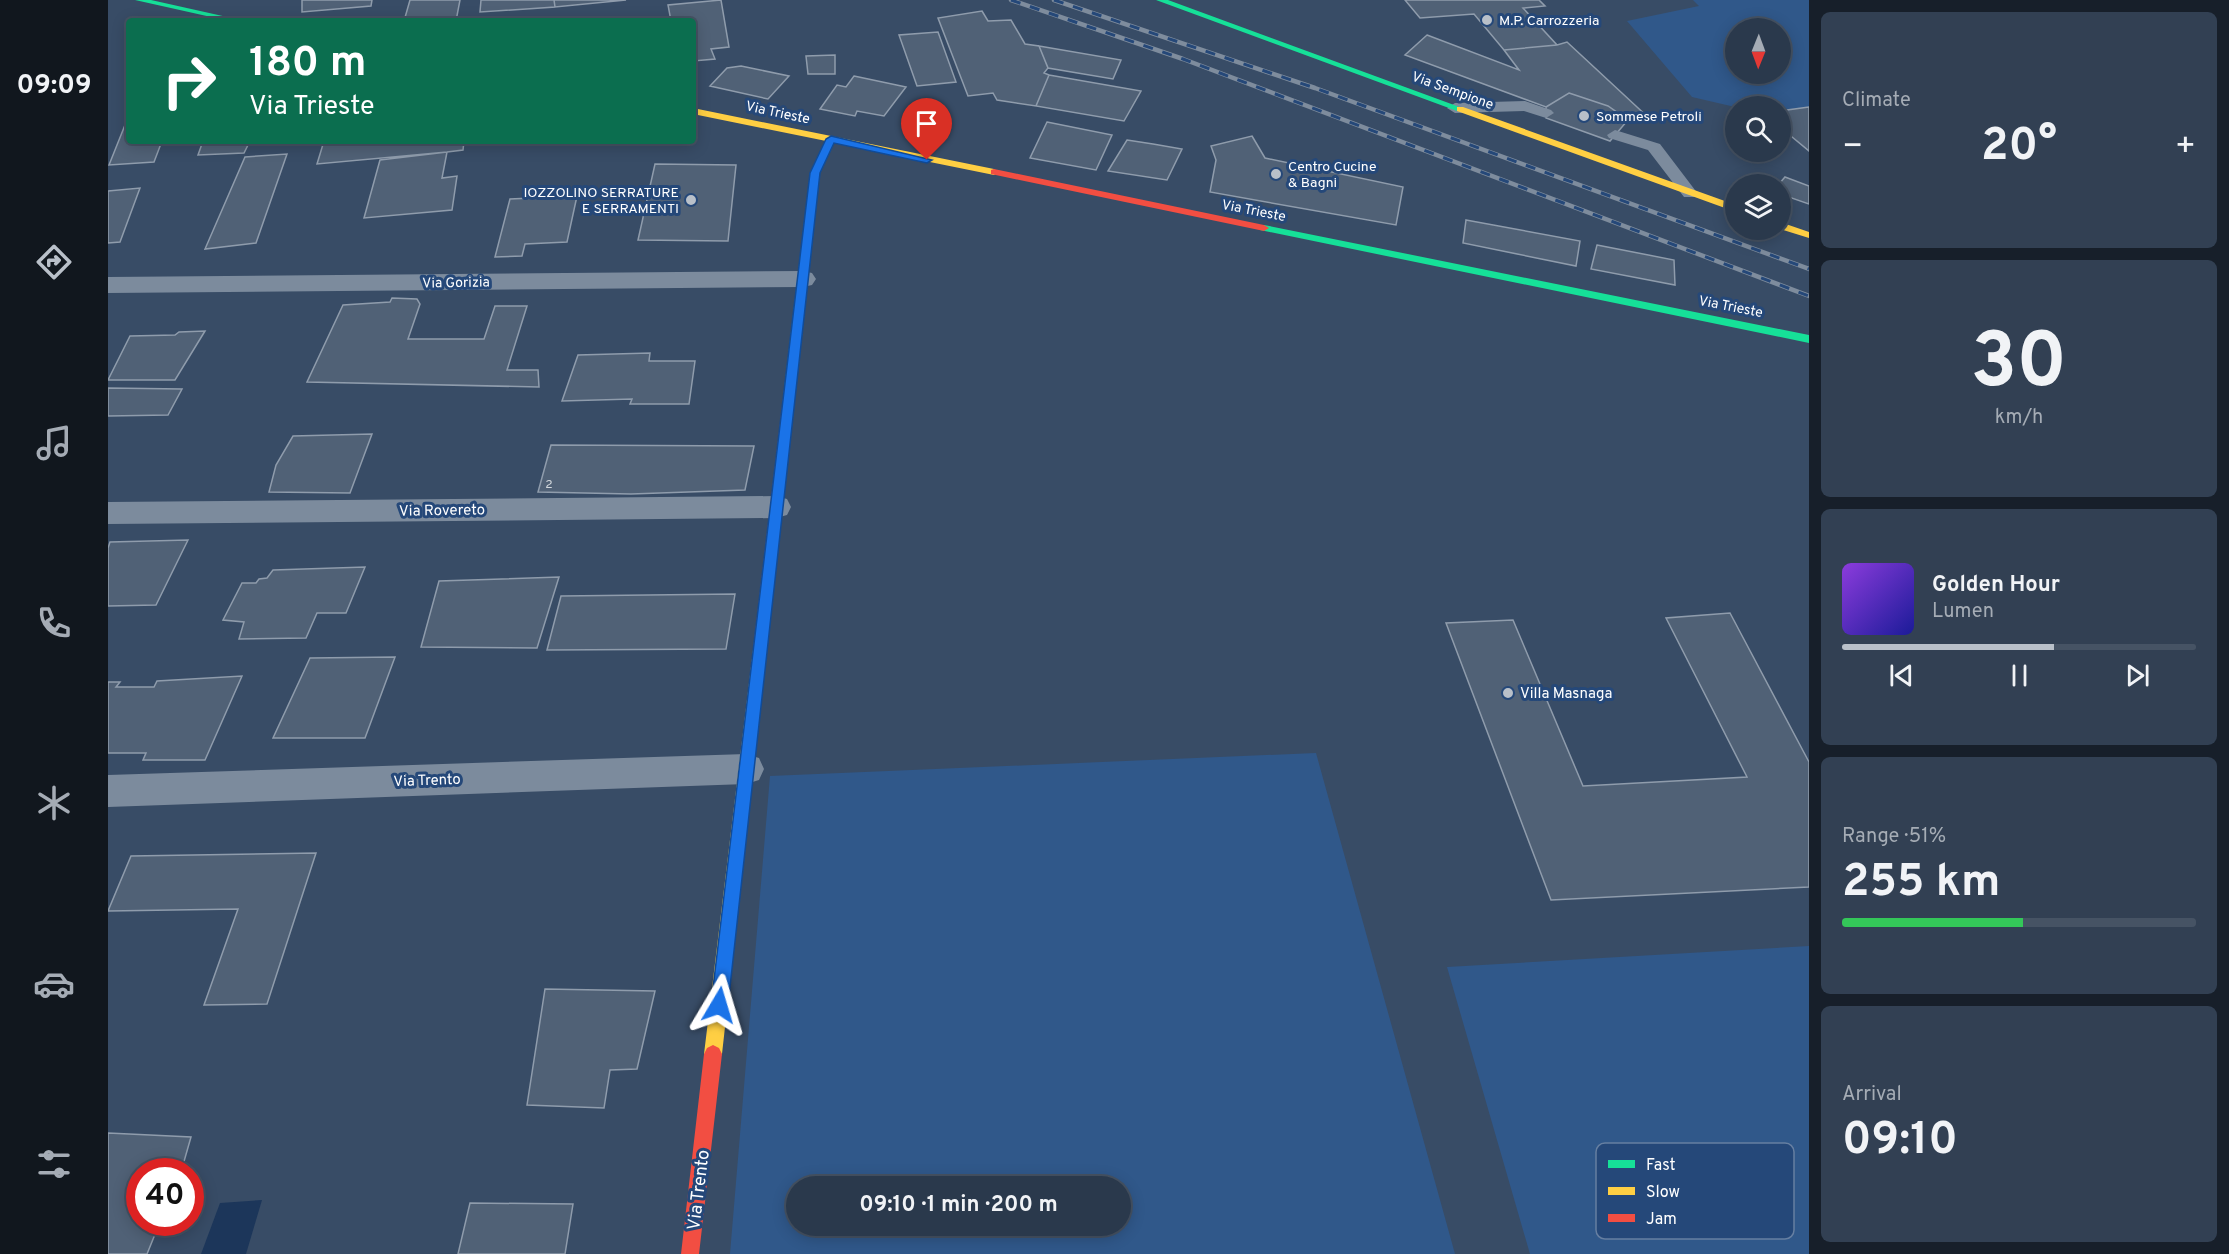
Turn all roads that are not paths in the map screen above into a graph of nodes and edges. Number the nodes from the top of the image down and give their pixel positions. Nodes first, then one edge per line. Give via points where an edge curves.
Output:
1 (139, 0) edge
2 (1160, 0) edge
3 (226, 18) edge
4 (1455, 108) junction
5 (696, 112) edge
6 (1546, 113) dead end
7 (1615, 135) dead end
8 (831, 139) junction
9 (1690, 194) junction
10 (1725, 205) edge
11 (1791, 229) edge
12 (1809, 235) edge
13 (803, 279) junction
14 (108, 285) edge
15 (1809, 339) edge
16 (776, 507) junction
17 (108, 513) edge
18 (746, 769) junction
19 (108, 791) edge
20 (690, 1254) edge

1 - 3 street
2 - 4 street, Via Sempione
4 - 6 lane via 1525,106
4 - 9 street, Via Sempione
5 - 8 street, Via Trieste
7 - 9 lane via 1654,147
8 - 13 street, Via Trento via 815,173
8 - 15 street, Via Trieste
9 - 10 street, Via Sempione
11 - 12 street
13 - 14 street, Via Gorizia
13 - 16 street, Via Trento
16 - 17 street, Via Rovereto
16 - 18 street, Via Trento
18 - 19 street, Via Trento
18 - 20 street, Via Trento

